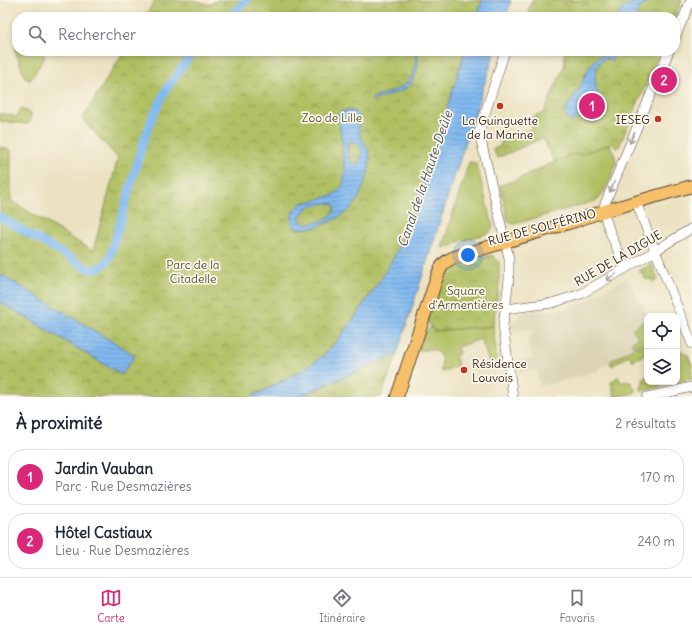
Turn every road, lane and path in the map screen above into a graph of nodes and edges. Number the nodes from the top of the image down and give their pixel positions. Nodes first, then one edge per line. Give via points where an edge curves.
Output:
1 (691, 0) edge
2 (680, 26) edge
3 (503, 56) edge
4 (667, 56) edge
5 (692, 186) edge
6 (636, 202) junction
7 (604, 211) junction
8 (692, 228) edge
9 (504, 240) junction
10 (655, 251) junction
11 (440, 262) junction
12 (626, 268) junction
13 (505, 309) junction
14 (692, 344) edge
15 (692, 387) edge
16 (390, 397) edge
17 (397, 397) edge
18 (513, 397) edge
19 (646, 397) edge

1 - 2 street
3 - 9 street via 479,132
4 -> 7 street via 608,195
5 - 6 main road, RUE DE SOLFÉRINO
6 - 7 main road, RUE DE SOLFÉRINO
6 - 10 street
7 - 9 main road, RUE DE SOLFÉRINO via 583,213
7 - 12 street
8 - 10 street, RUE DE LA DIGUE
9 - 11 main road, RUE DE SOLFÉRINO via 445,254
9 - 13 street via 509,273
10 - 12 street, RUE DE LA DIGUE
10 - 14 street
11 - 16 main road via 432,269
11 - 17 main road
12 -> 13 street, RUE DE LA DIGUE via 571,298 537,306
13 - 18 street via 504,332
15 - 19 street

